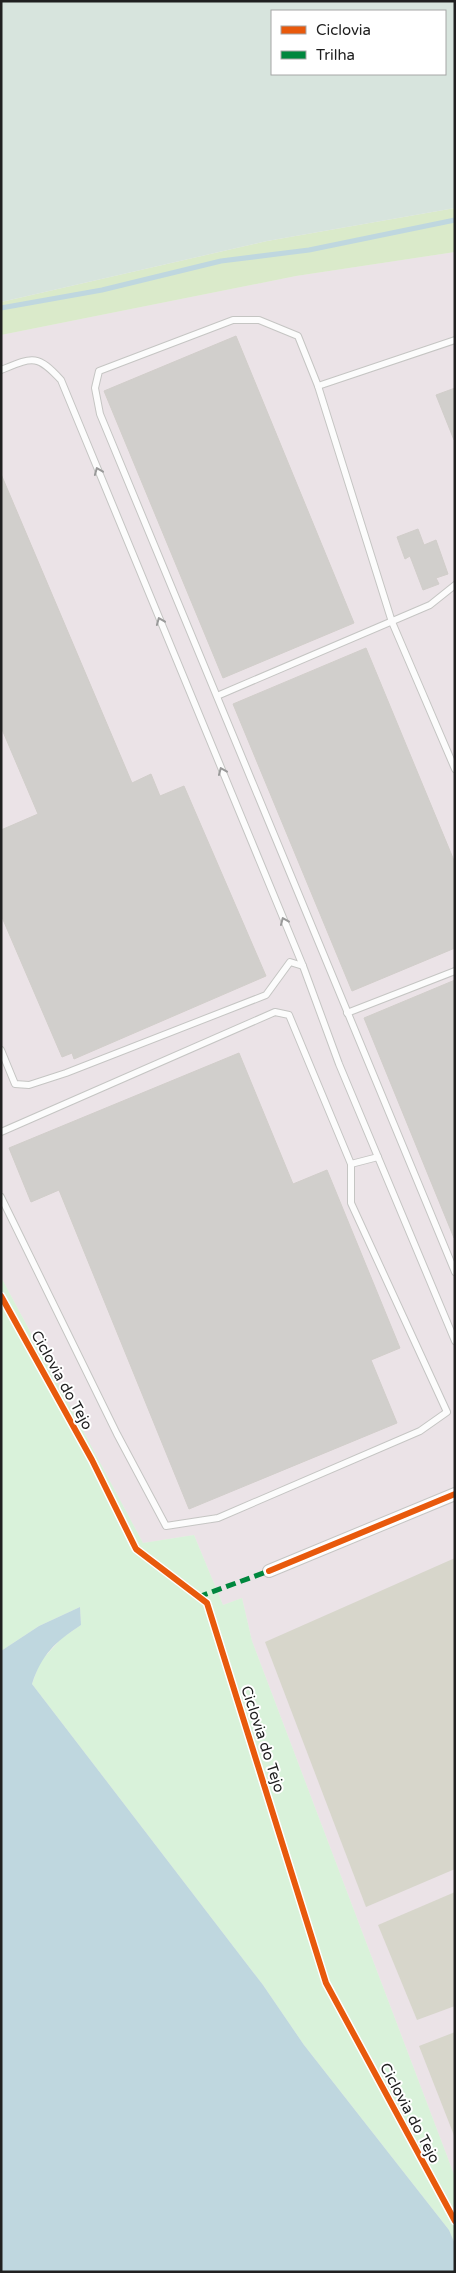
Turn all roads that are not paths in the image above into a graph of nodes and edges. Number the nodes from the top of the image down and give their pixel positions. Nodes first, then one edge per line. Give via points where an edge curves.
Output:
1 (455, 340) edge
2 (1, 370) edge
3 (318, 386) junction
4 (455, 585) edge
5 (392, 622) junction
6 (217, 696) junction
7 (455, 769) edge
8 (303, 966) junction
9 (455, 971) edge
10 (347, 1013) junction
11 (1, 1050) edge
12 (1, 1132) edge
13 (378, 1157) junction
14 (351, 1164) junction
15 (1, 1198) edge
16 (455, 1272) edge
17 (455, 1342) edge
18 (455, 1494) edge
19 (270, 1571) dead end

1 - 3 lane
8 -> 2 lane via 61,380 45,363 26,360
3 - 5 lane
3 - 6 lane via 298,336 259,320 233,320 99,371 95,388 100,414
4 - 5 lane via 430,605
5 - 6 lane
5 - 7 lane
6 - 10 lane
8 - 11 lane via 290,962 266,994 29,1085 15,1084
8 - 13 lane
9 - 10 lane
10 - 16 lane
12 - 14 lane via 275,1012 289,1015
13 - 14 lane
13 - 17 lane
14 - 15 lane via 351,1203 448,1412 420,1431 218,1518 166,1526
18 - 19 street

